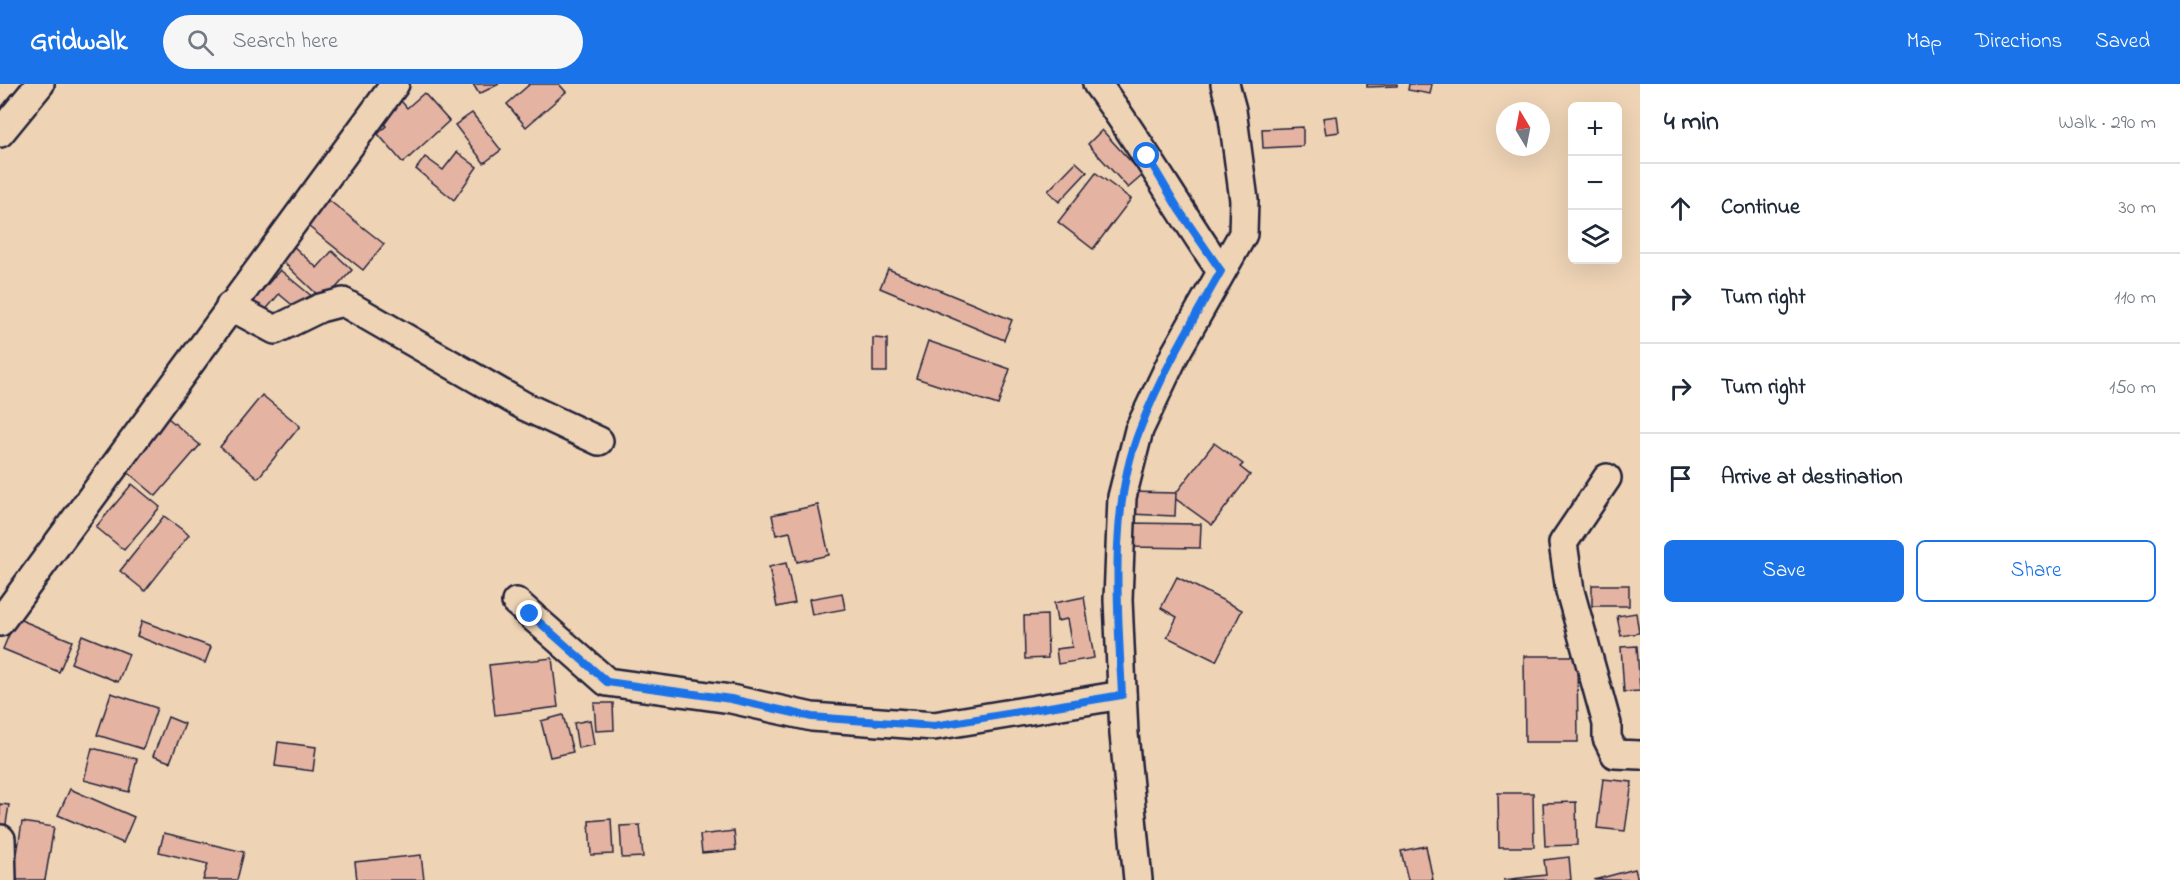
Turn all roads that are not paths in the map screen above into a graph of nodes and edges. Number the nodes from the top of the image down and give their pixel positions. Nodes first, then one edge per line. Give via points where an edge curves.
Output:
1 (40, 84) edge
2 (395, 84) edge
3 (1097, 84) edge
4 (1225, 84) edge
5 (0, 134) edge
6 (1221, 271) junction
7 (230, 306) junction
8 (599, 441) dead end
9 (1607, 478) dead end
10 (516, 602) dead end
11 (0, 622) edge
12 (1122, 695) junction
13 (1640, 755) edge
14 (1, 839) edge
15 (2, 880) edge
16 (1138, 880) edge

1 - 5 street
2 - 7 street
3 - 6 street via 1137,137 1179,210
4 - 6 street via 1244,200 1243,234
6 - 12 street via 1139,430 1122,497 1118,600
7 - 8 street via 274,330 320,308 344,302 524,406
7 - 11 street
9 - 13 street via 1563,543 1570,591 1607,724 1607,738 1615,754
10 - 12 street via 607,682 731,699 812,717 934,726
12 - 16 street
14 - 15 street

